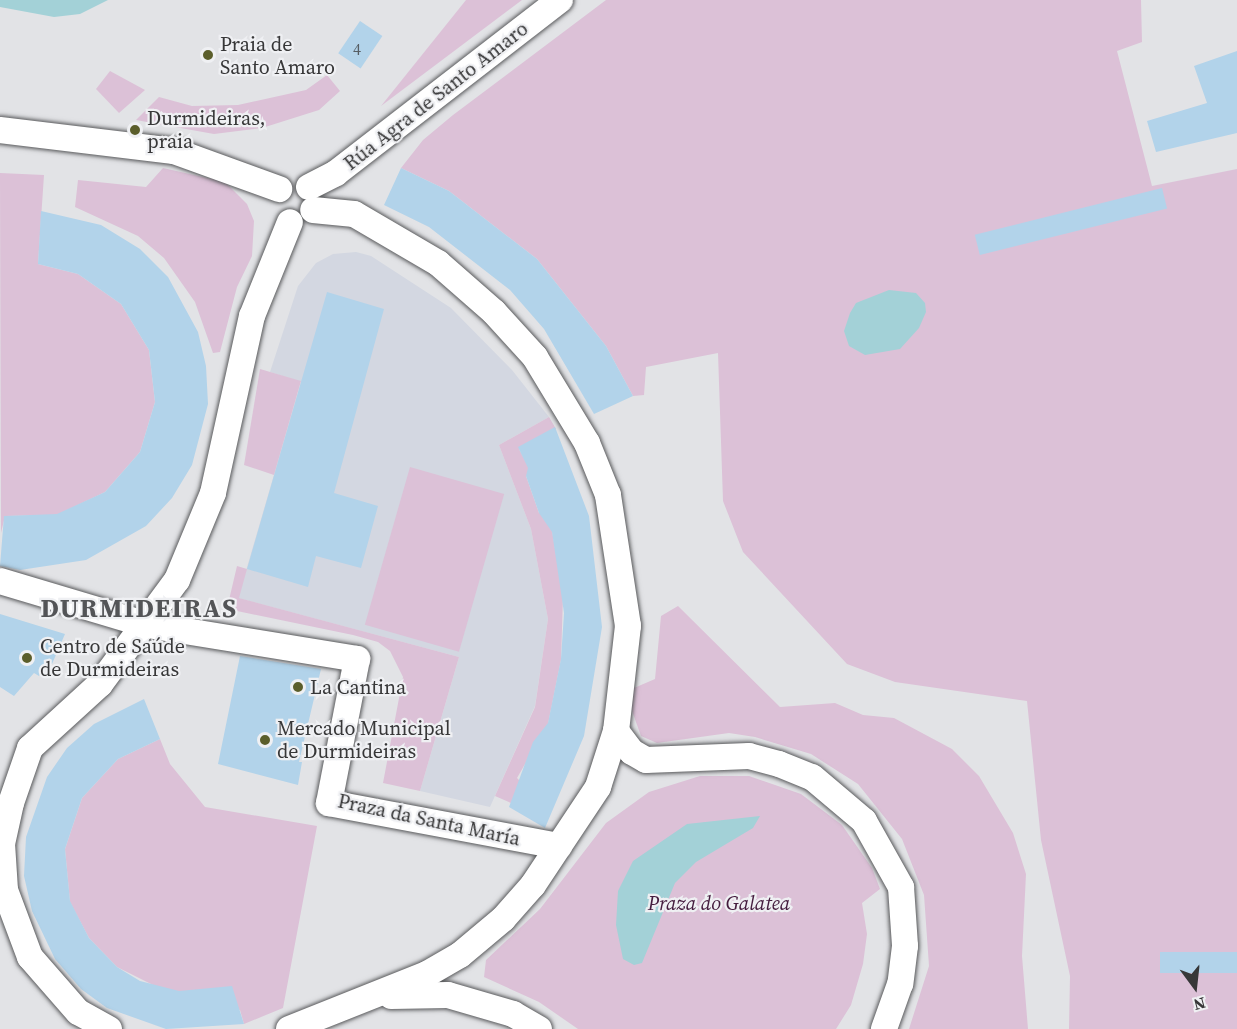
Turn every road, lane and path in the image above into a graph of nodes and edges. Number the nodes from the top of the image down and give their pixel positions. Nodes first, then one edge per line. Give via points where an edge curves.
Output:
1 (560, 0) edge
2 (0, 130) edge
3 (279, 189) junction
4 (304, 206) junction
5 (0, 580) edge
6 (148, 625) junction
7 (616, 731) junction
8 (30, 748) junction
9 (0, 762) edge
10 (559, 846) junction
11 (354, 1005) junction
12 (109, 1029) edge
13 (289, 1029) edge
14 (539, 1029) edge
15 (884, 1029) edge

1 - 4 street, Rúa Agra de Santo Amaro via 336,173
2 - 3 street via 174,152
3 - 4 street via 293,182
3 - 4 street via 276,209
4 - 6 street via 252,316 213,493 177,580
4 - 7 street via 354,214 438,263 494,312 535,357 587,443 608,495 628,626
5 - 6 street
6 - 8 street via 100,684
6 - 10 street, Praza da Santa María via 357,659 329,803
7 - 10 street via 598,787
7 - 15 street via 632,752 646,760 749,756 779,764 812,777 864,821 901,887 905,946 900,984
8 - 9 street
8 - 12 street via 2,844 5,890 30,957 51,986 78,1012
10 - 11 street via 503,919 460,954
11 - 13 street
11 - 14 street via 401,994 448,995 513,1014

